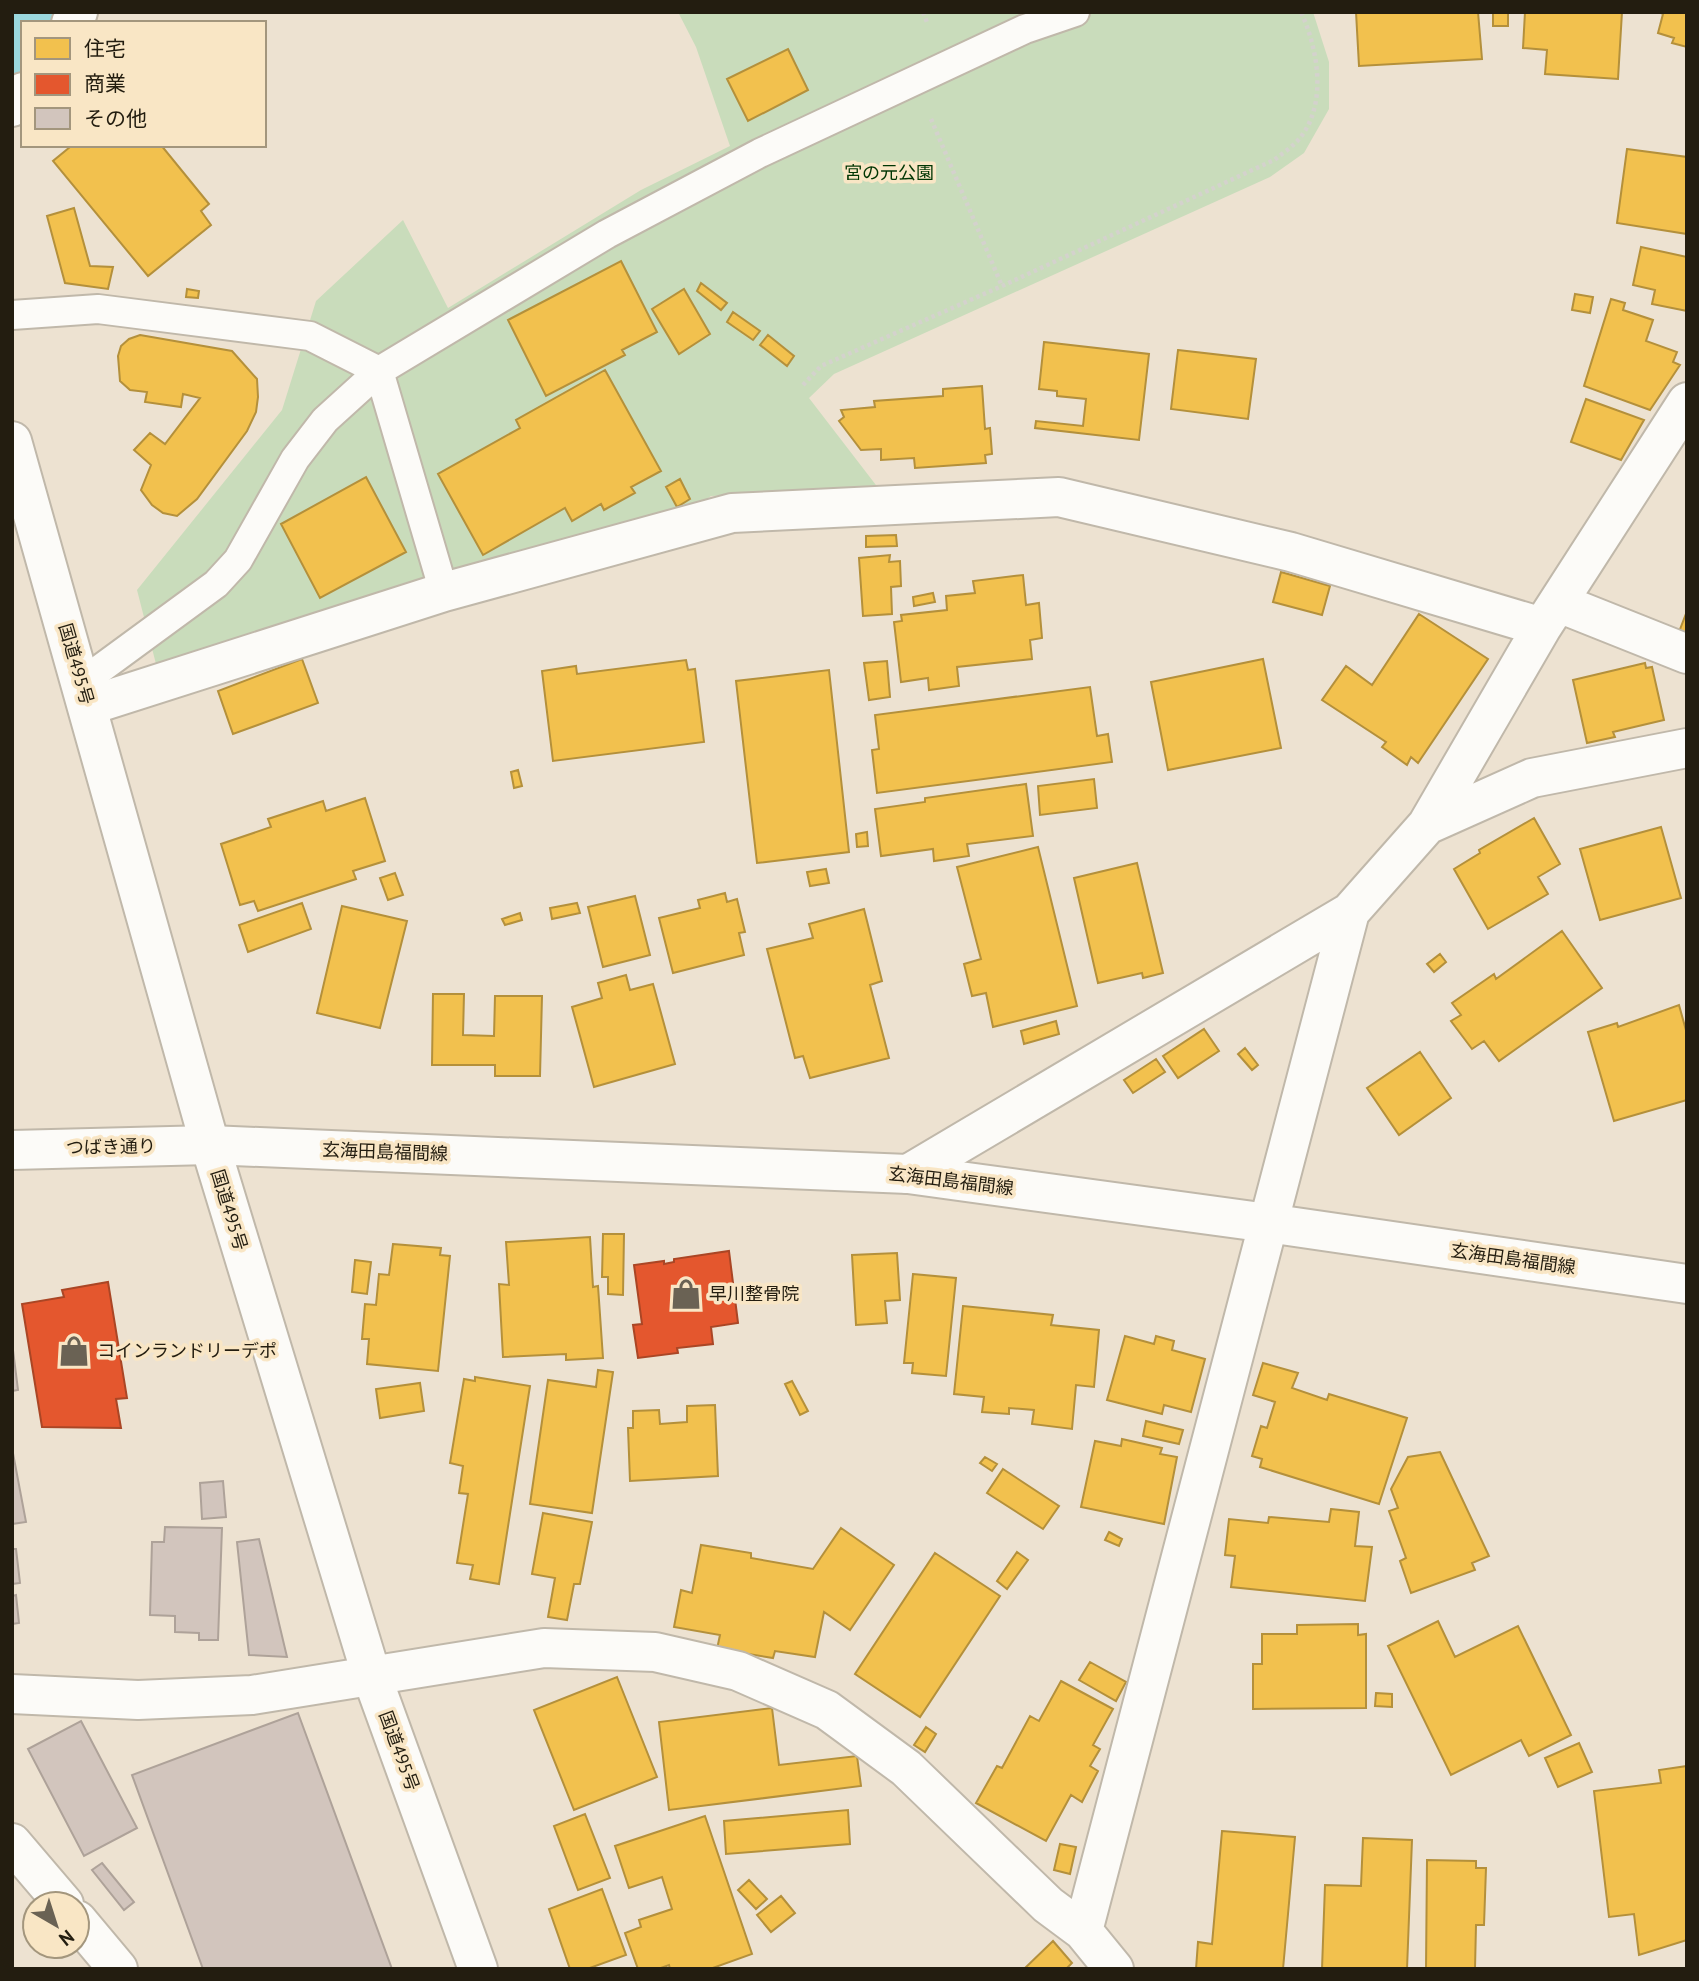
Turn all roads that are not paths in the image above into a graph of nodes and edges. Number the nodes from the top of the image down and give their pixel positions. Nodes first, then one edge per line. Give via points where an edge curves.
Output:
1 (1075, 12) edge
2 (12, 316) edge
3 (379, 371) junction
4 (1687, 402) edge
5 (12, 441) edge
6 (444, 592) junction
7 (1551, 615) junction
8 (1687, 654) edge
9 (85, 694) junction
10 (1687, 748) edge
11 (1427, 825) junction
12 (1350, 912) junction
13 (210, 1145) junction
14 (12, 1150) edge
15 (908, 1174) junction
16 (1268, 1223) junction
17 (1687, 1284) edge
18 (371, 1674) junction
19 (12, 1694) edge
20 (12, 1843) edge
21 (52, 1890) edge
22 (1083, 1931) junction
23 (91, 1937) edge
24 (118, 1969) edge
25 (478, 1969) edge
26 (1114, 1969) edge

1 - 3 lane via 1025,29 760,153 607,234
2 - 3 lane via 98,309 310,336
3 - 6 lane
3 - 9 lane via 325,420 295,459 238,560 216,584
4 - 7 main road
5 - 9 main road, 国道495号
6 - 7 main road via 732,513 1059,497
6 - 9 main road
7 - 8 main road
7 - 11 main road
9 - 13 main road, 国道495号
10 - 11 main road via 1532,778
11 - 12 main road
12 - 15 main road
12 - 16 main road
13 - 14 main road, つばき通り
13 - 15 main road, 玄海田島福間線
13 - 18 main road, 国道495号
15 - 16 main road, 玄海田島福間線
16 - 17 main road, 玄海田島福間線
16 - 22 main road
18 - 19 main road via 252,1695 138,1700
18 - 22 main road via 544,1648 655,1652 738,1671 827,1710 906,1768 1048,1905
18 - 25 main road, 国道495号
20 - 21 main road
22 - 26 main road
23 - 24 main road

